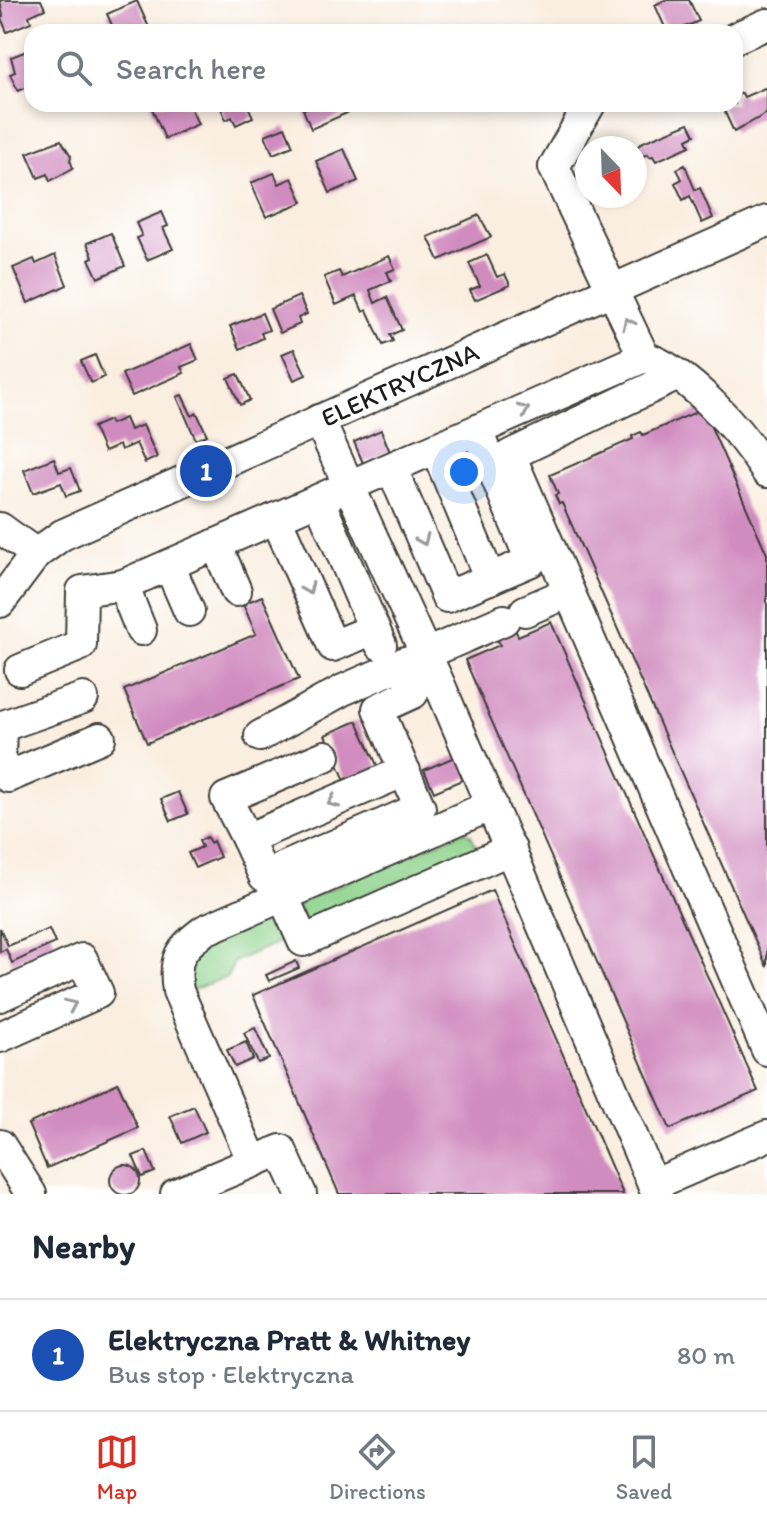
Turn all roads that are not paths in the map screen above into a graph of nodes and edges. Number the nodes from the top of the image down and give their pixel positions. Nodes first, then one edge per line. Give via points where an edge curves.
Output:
1 (767, 24) edge
2 (743, 34) edge
3 (585, 112) edge
4 (767, 221) edge
5 (612, 289) junction
6 (644, 357) junction
7 (678, 375) junction
8 (319, 420) junction
9 (477, 431) junction
10 (436, 449) junction
11 (392, 469) junction
12 (767, 472) edge
13 (350, 486) junction
14 (319, 500) junction
15 (276, 518) junction
16 (0, 528) edge
17 (216, 544) junction
18 (36, 554) junction
19 (169, 565) junction
20 (490, 579) junction
21 (123, 585) junction
22 (236, 591) dead end
23 (569, 592) junction
24 (2, 594) edge
25 (189, 611) dead end
26 (374, 629) junction
27 (141, 630) dead end
28 (407, 661) junction
29 (20, 670) dead end
30 (83, 698) dead end
31 (0, 728) edge
32 (260, 736) dead end
33 (100, 738) dead end
34 (325, 756) dead end
35 (405, 771) junction
36 (492, 805) junction
37 (247, 839) junction
38 (511, 849) junction
39 (283, 896) junction
40 (0, 996) edge
41 (0, 1037) edge
42 (767, 1050) edge
43 (767, 1136) edge
44 (0, 1145) edge
45 (253, 1162) junction
46 (655, 1190) edge
47 (31, 1194) edge
48 (176, 1194) edge
49 (301, 1194) edge

1 - 2 street
3 - 5 street via 554,167
4 - 5 street, ELEKTRYCZNA
6 -> 5 street
5 - 8 street, ELEKTRYCZNA
6 - 7 street
9 -> 6 street
7 - 12 street via 728,419
7 - 23 street via 510,455
8 - 13 street
8 - 18 street, ELEKTRYCZNA via 62,535
9 - 10 street
9 - 20 street via 531,561
10 - 11 street
10 - 20 street
11 - 13 street
11 -> 20 street via 447,597
13 - 14 street
13 - 28 street
14 - 15 street
14 - 26 street
15 - 17 street
15 -> 26 street via 333,646
16 - 18 street
17 - 19 street
17 - 22 street
18 - 24 street, ELEKTRYCZNA
19 - 21 street
19 - 25 street
21 - 27 street
21 - 29 street via 82,591 81,645
23 - 28 street
23 - 42 street
26 - 28 street
28 - 32 street
28 - 35 street via 413,693 378,709
28 - 36 street
30 - 31 street
31 - 33 street via 0,758 8,777
34 - 37 street via 226,798
35 -> 37 street
35 - 37 street via 420,808 264,876
36 - 38 street
36 - 39 street
38 - 39 street via 303,941
38 - 46 street
39 - 45 street via 205,930 190,941 176,966 178,991
41 -> 40 street via 98,993 82,959
43 - 46 street
44 - 47 street
45 - 48 street
45 - 49 street via 281,1150

